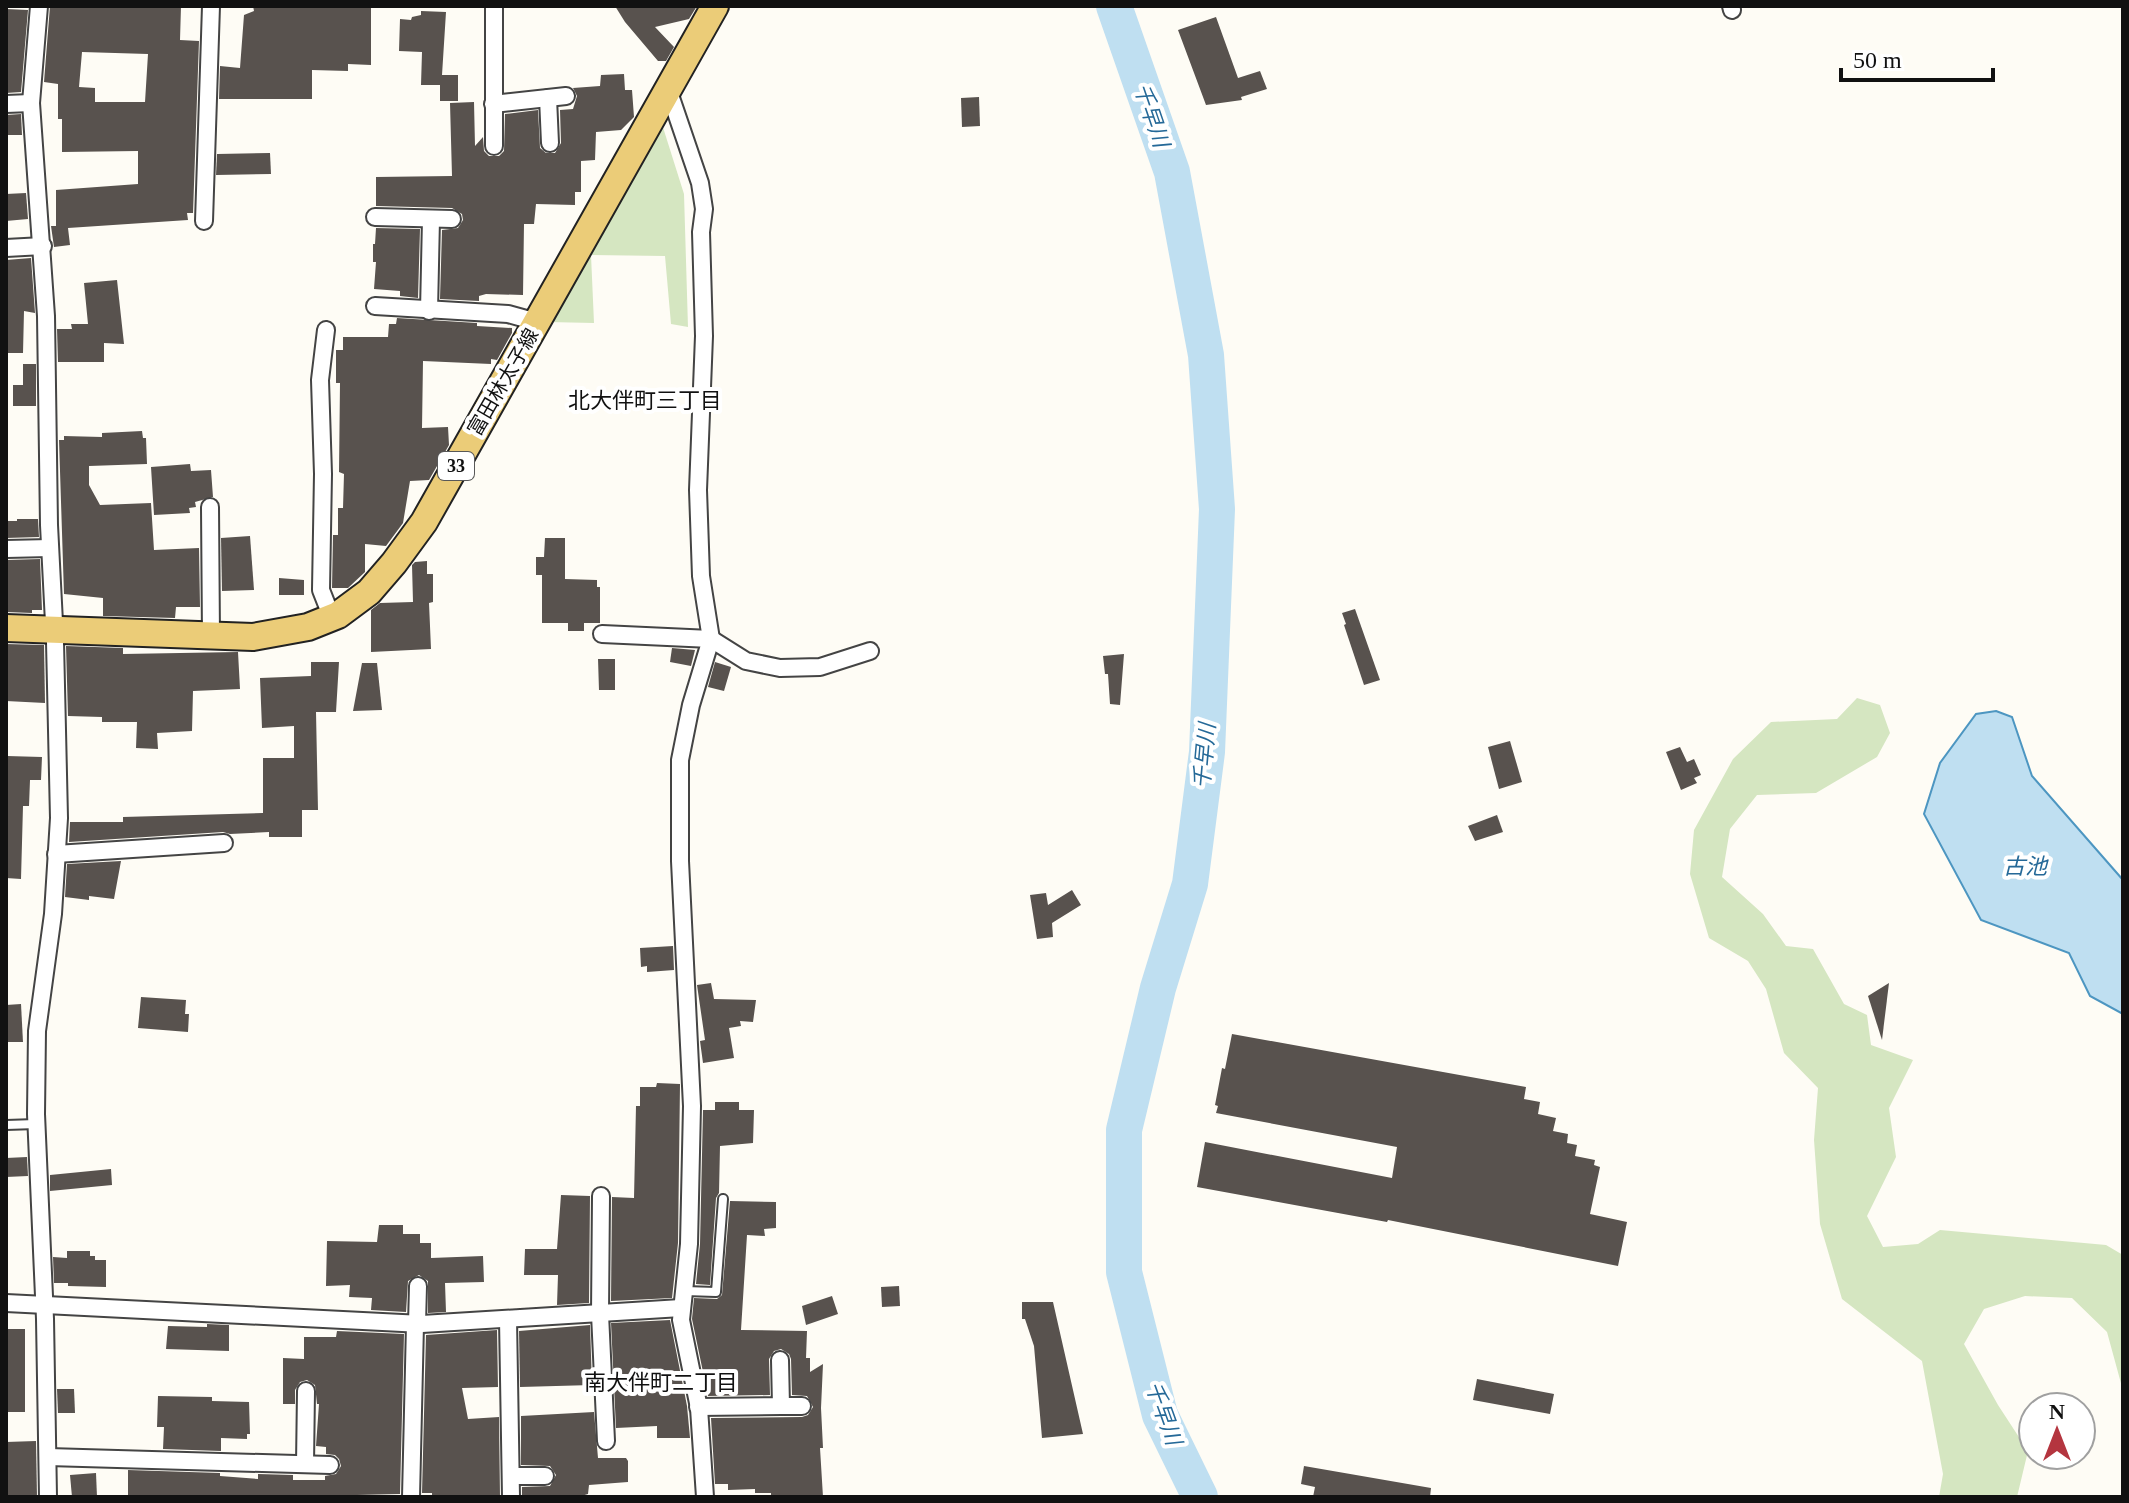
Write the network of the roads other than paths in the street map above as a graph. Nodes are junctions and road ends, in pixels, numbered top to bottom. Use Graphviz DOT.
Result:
graph roads {
  1 [pos="39,6"];
  2 [pos="211,6"];
  3 [pos="494,6"];
  4 [pos="715,6"];
  5 [pos="668,89"];
  6 [pos="566,96"];
  7 [pos="548,98"];
  8 [pos="31,103"];
  9 [pos="6,104"];
  10 [pos="493,104"];
  11 [pos="550,143"];
  12 [pos="494,146"];
  13 [pos="375,217"];
  14 [pos="431,219"];
  15 [pos="452,219"];
  16 [pos="204,221"];
  17 [pos="43,246"];
  18 [pos="6,248"];
  19 [pos="375,306"];
  20 [pos="429,311"];
  21 [pos="537,322"];
  22 [pos="326,330"];
  23 [pos="210,507"];
  24 [pos="50,548"];
  25 [pos="6,549"];
  26 [pos="332,618"];
  27 [pos="6,628"];
  28 [pos="54,629"];
  29 [pos="602,634"];
  30 [pos="211,636"];
  31 [pos="711,639"];
  32 [pos="870,651"];
  33 [pos="224,843"];
  34 [pos="56,854"];
  35 [pos="36,1124"];
  36 [pos="6,1125"];
  37 [pos="601,1196"];
  38 [pos="723,1199"];
  39 [pos="418,1286"];
  40 [pos="683,1299"];
  41 [pos="6,1303"];
  42 [pos="44,1304"];
  43 [pos="600,1314"];
  44 [pos="508,1319"];
  45 [pos="416,1324"];
  46 [pos="780,1360"];
  47 [pos="306,1391"];
  48 [pos="781,1406"];
  49 [pos="802,1406"];
  50 [pos="698,1407"];
  51 [pos="606,1441"];
  52 [pos="48,1457"];
  53 [pos="305,1464"];
  54 [pos="330,1465"];
  55 [pos="512,1476"];
  56 [pos="545,1476"];
  57 [pos="48,1497"];
  58 [pos="411,1497"];
  59 [pos="511,1497"];
  60 [pos="705,1497"];
  1 -- 8 [label="street"];
  2 -- 16 [label="street"];
  3 -- 10 [label="street"];
  4 -- 5 [label="main road, 富田林太子線 / 33"];
  5 -- 21 [label="main road, 富田林太子線 / 33"];
  5 -- 31 [label="street"];
  6 -- 7 [label="street"];
  7 -- 10 [label="street"];
  7 -- 11 [label="street"];
  8 -- 9 [label="street"];
  8 -- 17 [label="street"];
  10 -- 12 [label="street"];
  13 -- 14 [label="street"];
  14 -- 15 [label="street"];
  14 -- 20 [label="street"];
  17 -- 18 [label="street"];
  17 -- 24 [label="street"];
  19 -- 20 [label="street"];
  20 -- 21 [label="street"];
  21 -- 26 [label="main road, 富田林太子線 / 33"];
  22 -- 26 [label="street"];
  23 -- 30 [label="street"];
  24 -- 25 [label="street"];
  24 -- 28 [label="street"];
  26 -- 30 [label="main road, 富田林太子線 / 33"];
  27 -- 28 [label="main road, 富田林太子線 / 33"];
  28 -- 30 [label="main road, 富田林太子線 / 33"];
  28 -- 34 [label="street"];
  29 -- 31 [label="street"];
  31 -- 32 [label="street"];
  31 -- 40 [label="street"];
  33 -- 34 [label="street"];
  34 -- 35 [label="street"];
  35 -- 36 [label="lane"];
  35 -- 42 [label="street"];
  37 -- 43 [label="street"];
  38 -- 40 [label="lane"];
  39 -- 45 [label="street"];
  40 -- 43 [label="street"];
  40 -- 50 [label="street"];
  41 -- 42 [label="street"];
  42 -- 45 [label="street"];
  42 -- 52 [label="street"];
  43 -- 44 [label="street"];
  43 -- 51 [label="street"];
  44 -- 45 [label="street"];
  44 -- 55 [label="street"];
  45 -- 58 [label="street"];
  46 -- 48 [label="street"];
  47 -- 53 [label="street"];
  48 -- 49 [label="street"];
  48 -- 50 [label="street"];
  50 -- 60 [label="street"];
  52 -- 53 [label="street"];
  52 -- 57 [label="street"];
  53 -- 54 [label="street"];
  55 -- 56 [label="street"];
  55 -- 59 [label="street"];
}
